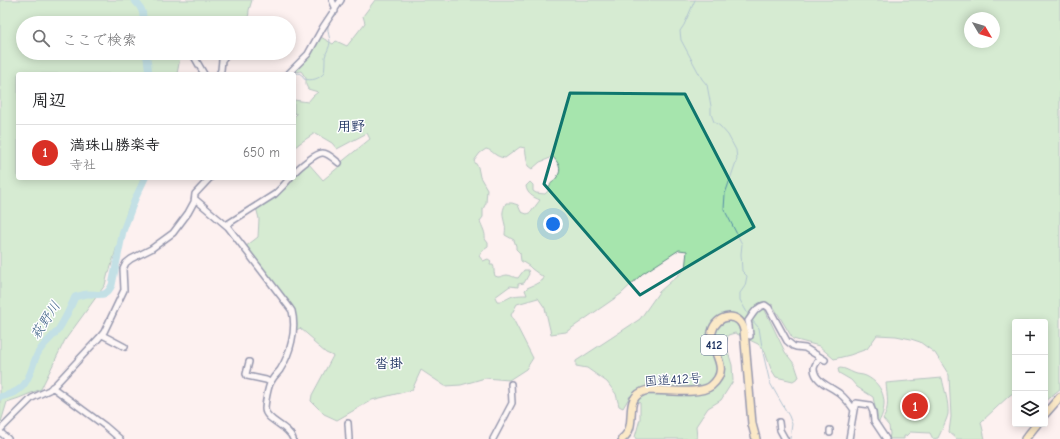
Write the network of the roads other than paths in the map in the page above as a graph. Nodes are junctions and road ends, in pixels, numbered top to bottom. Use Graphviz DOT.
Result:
graph roads {
  1 [pos="332,0"];
  2 [pos="341,1"];
  3 [pos="336,9"];
  4 [pos="196,60"];
  5 [pos="222,60"];
  6 [pos="203,72"];
  7 [pos="221,72"];
  8 [pos="290,72"];
  9 [pos="339,163"];
  10 [pos="296,170"];
  11 [pos="208,180"];
  12 [pos="288,180"];
  13 [pos="195,199"];
  14 [pos="226,225"];
  15 [pos="748,334"];
  16 [pos="102,336"];
  17 [pos="125,347"];
  18 [pos="820,358"];
  19 [pos="825,360"];
  20 [pos="249,362"];
  21 [pos="270,382"];
  22 [pos="510,384"];
  23 [pos="52,387"];
  24 [pos="1060,397"];
  25 [pos="854,410"];
  26 [pos="1048,411"];
  27 [pos="779,422"];
  28 [pos="348,423"];
  29 [pos="1035,427"];
  30 [pos="0,431"];
  31 [pos="8,439"];
  32 [pos="120,439"];
  33 [pos="293,439"];
  34 [pos="349,439"];
  35 [pos="493,439"];
  36 [pos="622,439"];
  37 [pos="756,439"];
  38 [pos="785,439"];
  39 [pos="849,439"];
  40 [pos="886,439"];
  41 [pos="1025,439"];
  1 -- 3 [label="street"];
  2 -- 3 [label="street"];
  3 -- 8 [label="street"];
  4 -- 6 [label="street"];
  5 -- 7 [label="street"];
  9 -- 10 [label="street"];
  11 -- 13 [label="street"];
  12 -- 14 [label="street"];
  13 -- 14 [label="street"];
  13 -- 16 [label="street"];
  14 -- 21 [label="street"];
  15 -- 18 [label="street"];
  15 -- 36 [label="highway, 国道412号 / 412"];
  15 -- 37 [label="highway, 国道412号 / 412"];
  16 -- 17 [label="street"];
  16 -- 23 [label="street"];
  18 -- 19 [label="street"];
  18 -- 25 [label="street"];
  20 -- 21 [label="street"];
  21 -- 33 [label="street"];
  22 -- 35 [label="street"];
  23 -- 30 [label="street"];
  23 -- 32 [label="street"];
  24 -- 26 [label="highway"];
  25 -- 39 [label="street"];
  25 -- 40 [label="street"];
  27 -- 38 [label="street"];
  28 -- 34 [label="street"];
  29 -- 41 [label="highway"];
  30 -- 31 [label="street"];
}
